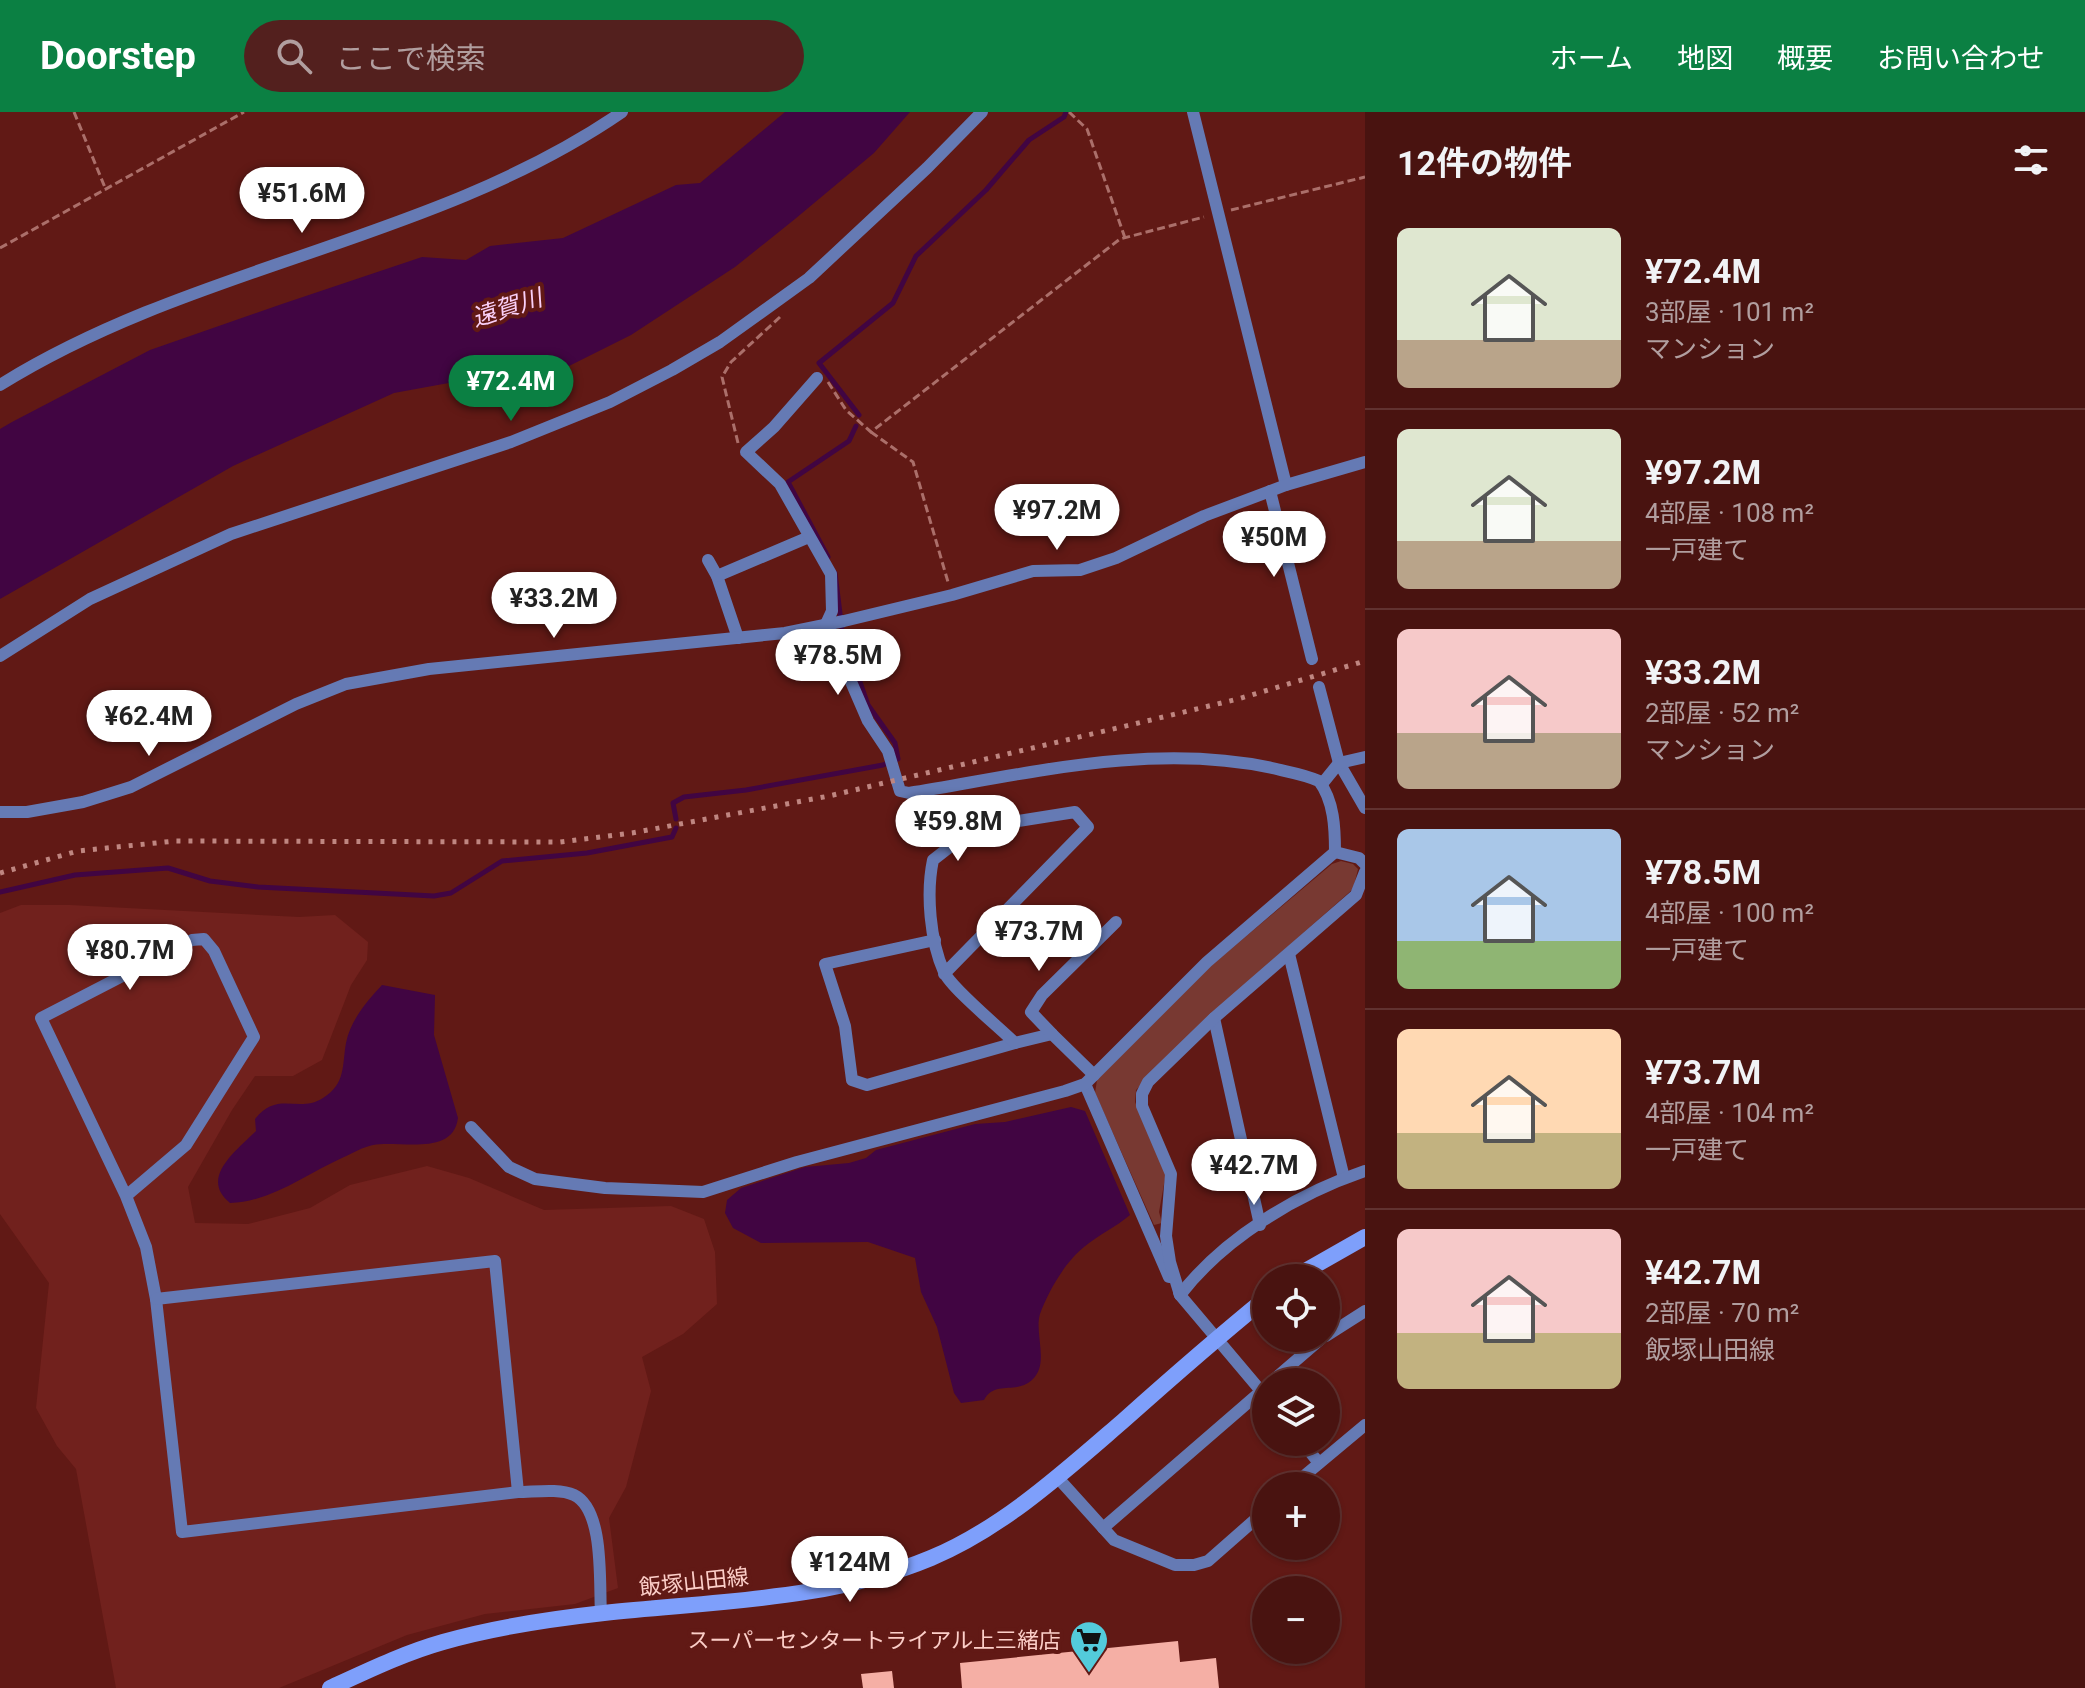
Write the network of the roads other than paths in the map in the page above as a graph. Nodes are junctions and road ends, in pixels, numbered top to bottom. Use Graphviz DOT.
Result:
graph roads {
  1 [pos="622,112"];
  2 [pos="982,112"];
  3 [pos="1193,112"];
  4 [pos="817,378"];
  5 [pos="0,385"];
  6 [pos="1365,464"];
  7 [pos="1286,485"];
  8 [pos="1270,491"];
  9 [pos="809,537"];
  10 [pos="708,560"];
  11 [pos="717,576"];
  12 [pos="835,623"];
  13 [pos="738,638"];
  14 [pos="0,656"];
  15 [pos="1312,659"];
  16 [pos="1319,687"];
  17 [pos="1365,757"];
  18 [pos="1339,763"];
  19 [pos="1322,784"];
  20 [pos="1365,808"];
  21 [pos="0,812"];
  22 [pos="1335,852"];
  23 [pos="1365,864"];
  24 [pos="1365,872"];
  25 [pos="1116,922"];
  26 [pos="935,940"];
  27 [pos="1289,954"];
  28 [pos="944,974"];
  29 [pos="1214,1018"];
  30 [pos="1052,1034"];
  31 [pos="1015,1043"];
  32 [pos="1090,1080"];
  33 [pos="471,1127"];
  34 [pos="1365,1171"];
  35 [pos="1344,1178"];
  36 [pos="126,1196"];
  37 [pos="1260,1225"];
  38 [pos="1365,1237"];
  39 [pos="1318,1264"];
  40 [pos="1180,1295"];
  41 [pos="156,1299"];
  42 [pos="1252,1309"];
  43 [pos="1365,1311"];
  44 [pos="1340,1327"];
  45 [pos="1215,1339"];
  46 [pos="1306,1352"];
  47 [pos="1287,1368"];
  48 [pos="1252,1379"];
  49 [pos="1252,1402"];
  50 [pos="1365,1425"];
  51 [pos="1313,1456"];
  52 [pos="1319,1463"];
  53 [pos="1308,1472"];
  54 [pos="1058,1478"];
  55 [pos="518,1492"];
  56 [pos="1252,1522"];
  57 [pos="1103,1528"];
  58 [pos="601,1614"];
  59 [pos="330,1688"];
  1 -- 5 [label="street"];
  2 -- 14 [label="street"];
  3 -- 7 [label="street"];
  4 -- 9 [label="street"];
  6 -- 7 [label="street"];
  7 -- 8 [label="street"];
  8 -- 12 [label="street"];
  8 -- 15 [label="street"];
  9 -- 11 [label="street"];
  9 -- 12 [label="street"];
  10 -- 11 [label="street"];
  11 -- 13 [label="street"];
  12 -- 13 [label="street"];
  12 -- 19 [label="street"];
  13 -- 21 [label="street"];
  16 -- 18 [label="street"];
  17 -- 18 [label="street"];
  18 -- 19 [label="street"];
  18 -- 20 [label="street"];
  19 -- 22 [label="street"];
  22 -- 23 [label="street"];
  22 -- 32 [label="street"];
  24 -- 27 [label="street"];
  25 -- 30 [label="street"];
  26 -- 28 [label="street"];
  26 -- 28 [label="street"];
  26 -- 31 [label="street"];
  27 -- 29 [label="street"];
  27 -- 35 [label="street"];
  28 -- 31 [label="street"];
  29 -- 37 [label="street"];
  29 -- 40 [label="street"];
  30 -- 31 [label="street"];
  30 -- 32 [label="street"];
  32 -- 33 [label="street"];
  32 -- 40 [label="street"];
  34 -- 35 [label="street"];
  35 -- 37 [label="street"];
  36 -- 36 [label="street"];
  36 -- 41 [label="street"];
  37 -- 40 [label="street"];
  38 -- 39 [label="main road"];
  40 -- 45 [label="street"];
  41 -- 55 [label="street"];
  41 -- 55 [label="street"];
  42 -- 45 [label="main road, 飯塚山田線"];
  43 -- 44 [label="street"];
  45 -- 48 [label="street"];
  45 -- 54 [label="main road, 飯塚山田線"];
  46 -- 47 [label="street"];
  49 -- 57 [label="street"];
  50 -- 52 [label="street"];
  51 -- 52 [label="street"];
  52 -- 53 [label="street"];
  54 -- 57 [label="street"];
  54 -- 58 [label="main road, 飯塚山田線"];
  55 -- 58 [label="street"];
  56 -- 57 [label="street"];
  58 -- 59 [label="main road, 飯塚山田線"];
}
